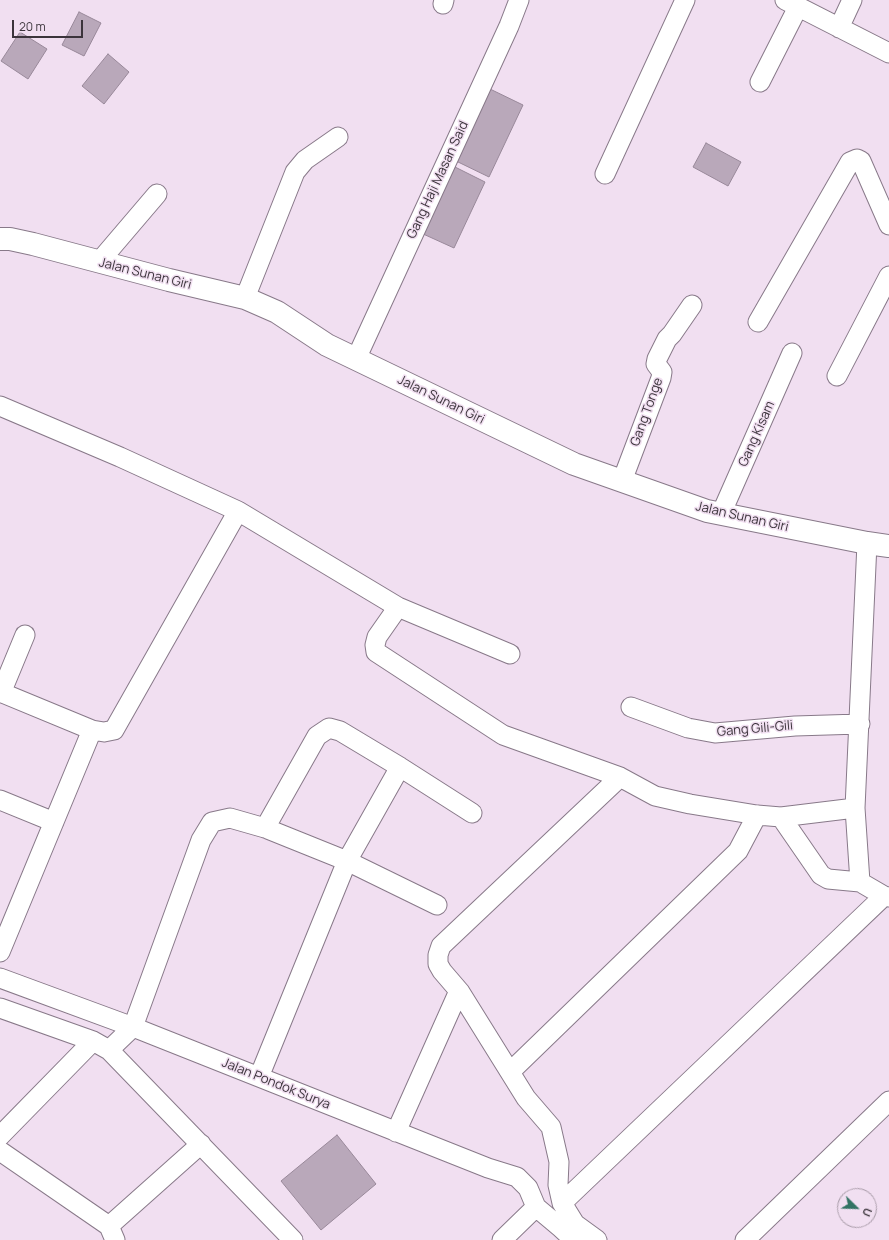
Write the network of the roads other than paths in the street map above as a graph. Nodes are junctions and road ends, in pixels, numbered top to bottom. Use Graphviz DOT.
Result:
graph roads {
  1 [pos="519,0"];
  2 [pos="685,0"];
  3 [pos="852,0"];
  4 [pos="791,4"];
  5 [pos="839,28"];
  6 [pos="889,53"];
  7 [pos="760,82"];
  8 [pos="338,137"];
  9 [pos="605,174"];
  10 [pos="157,194"];
  11 [pos="889,225"];
  12 [pos="0,239"];
  13 [pos="99,262"];
  14 [pos="889,276"];
  15 [pos="245,298"];
  16 [pos="692,305"];
  17 [pos="758,322"];
  18 [pos="792,353"];
  19 [pos="356,359"];
  20 [pos="837,376"];
  21 [pos="0,406"];
  22 [pos="622,481"];
  23 [pos="238,511"];
  24 [pos="721,514"];
  25 [pos="867,543"];
  26 [pos="889,546"];
  27 [pos="398,607"];
  28 [pos="24,635"];
  29 [pos="510,654"];
  30 [pos="0,693"];
  31 [pos="631,707"];
  32 [pos="860,724"];
  33 [pos="92,730"];
  34 [pos="400,766"];
  35 [pos="620,777"];
  36 [pos="0,800"];
  37 [pos="856,808"];
  38 [pos="472,813"];
  39 [pos="757,815"];
  40 [pos="781,817"];
  41 [pos="54,822"];
  42 [pos="264,828"];
  43 [pos="347,861"];
  44 [pos="860,882"];
  45 [pos="887,897"];
  46 [pos="437,905"];
  47 [pos="0,952"];
  48 [pos="0,978"];
  49 [pos="458,993"];
  50 [pos="0,1008"];
  51 [pos="132,1027"];
  52 [pos="101,1045"];
  53 [pos="510,1072"];
  54 [pos="260,1077"];
  55 [pos="889,1100"];
  56 [pos="396,1132"];
  57 [pos="0,1136"];
  58 [pos="201,1144"];
  59 [pos="0,1151"];
  60 [pos="562,1203"];
  61 [pos="536,1208"];
  62 [pos="112,1233"];
  63 [pos="292,1240"];
  64 [pos="502,1240"];
  65 [pos="574,1240"];
  66 [pos="597,1240"];
  67 [pos="745,1240"];
  1 -- 19 [label="street, Gang Haji Masan Said"];
  2 -- 9 [label="street"];
  3 -- 5 [label="street"];
  4 -- 5 [label="street"];
  4 -- 7 [label="street"];
  5 -- 6 [label="street"];
  8 -- 15 [label="street"];
  10 -- 13 [label="street"];
  11 -- 17 [label="street"];
  12 -- 13 [label="street, Jalan Sunan Giri"];
  13 -- 15 [label="street, Jalan Sunan Giri"];
  14 -- 20 [label="street"];
  15 -- 19 [label="street, Jalan Sunan Giri"];
  16 -- 22 [label="street, Gang Tonge"];
  18 -- 24 [label="street, Gang Kisam"];
  19 -- 22 [label="street, Jalan Sunan Giri"];
  21 -- 23 [label="street"];
  22 -- 24 [label="street, Jalan Sunan Giri"];
  23 -- 27 [label="street"];
  23 -- 33 [label="street"];
  24 -- 25 [label="street, Jalan Sunan Giri"];
  25 -- 26 [label="street, Jalan Sunan Giri"];
  25 -- 32 [label="street"];
  27 -- 29 [label="street"];
  27 -- 35 [label="street"];
  28 -- 30 [label="street"];
  30 -- 33 [label="street"];
  31 -- 32 [label="street, Gang Gili-Gili"];
  32 -- 37 [label="street"];
  33 -- 41 [label="street"];
  34 -- 38 [label="street"];
  34 -- 42 [label="street"];
  34 -- 43 [label="street"];
  35 -- 39 [label="street"];
  35 -- 53 [label="street"];
  36 -- 41 [label="street"];
  37 -- 40 [label="street"];
  37 -- 44 [label="street"];
  39 -- 40 [label="street"];
  39 -- 53 [label="street"];
  40 -- 44 [label="street"];
  41 -- 47 [label="street"];
  42 -- 43 [label="street"];
  42 -- 51 [label="street"];
  43 -- 46 [label="street"];
  43 -- 54 [label="street"];
  44 -- 45 [label="street"];
  45 -- 60 [label="street"];
  48 -- 51 [label="street, Jalan Pondok Surya"];
  49 -- 56 [label="street"];
  50 -- 52 [label="street"];
  51 -- 52 [label="street"];
  51 -- 54 [label="street, Jalan Pondok Surya"];
  52 -- 57 [label="street"];
  52 -- 58 [label="street"];
  53 -- 60 [label="street"];
  54 -- 56 [label="street, Jalan Pondok Surya"];
  55 -- 67 [label="street"];
  56 -- 61 [label="street, Jalan Pondok Surya"];
  58 -- 62 [label="street"];
  58 -- 63 [label="street"];
  59 -- 62 [label="street"];
  60 -- 66 [label="street"];
  61 -- 64 [label="street"];
  61 -- 65 [label="street"];
}
